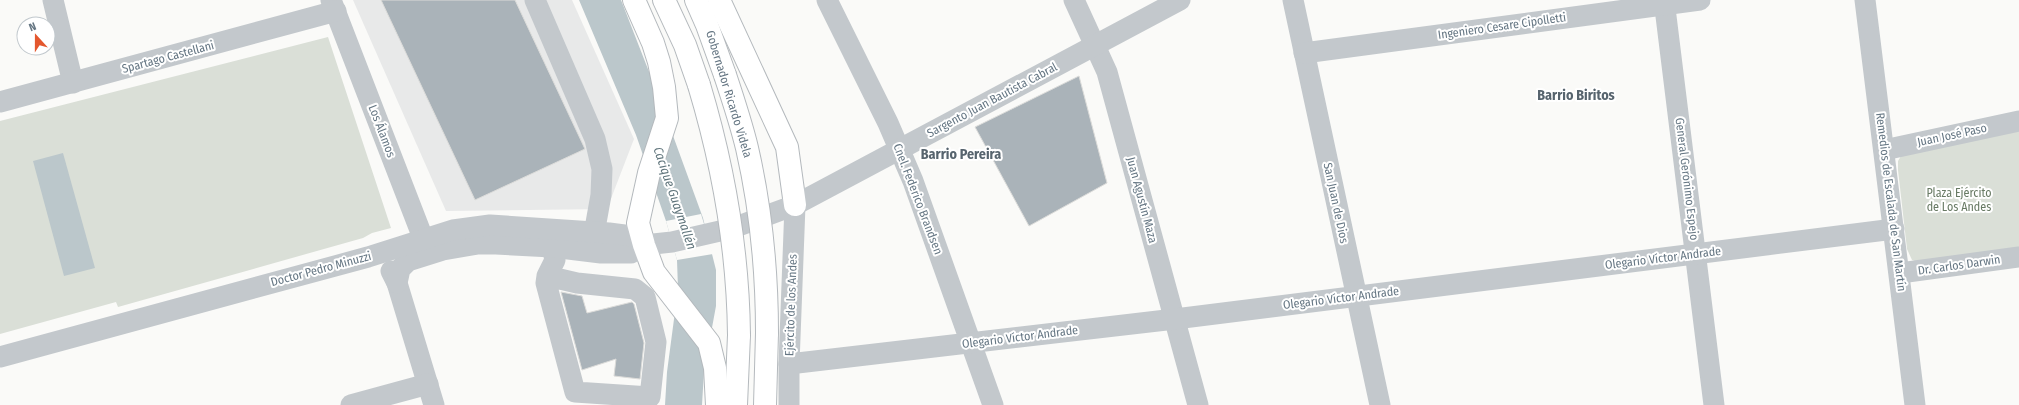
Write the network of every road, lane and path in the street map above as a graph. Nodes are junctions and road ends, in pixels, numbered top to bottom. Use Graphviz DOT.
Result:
graph roads {
  1 [pos="53,0"];
  2 [pos="536,0"];
  3 [pos="634,0"];
  4 [pos="664,0"];
  5 [pos="696,0"];
  6 [pos="719,0"];
  7 [pos="827,0"];
  8 [pos="1074,0"];
  9 [pos="1180,0"];
  10 [pos="1293,0"];
  11 [pos="1700,0"];
  12 [pos="1865,0"];
  13 [pos="1664,2"];
  14 [pos="334,6"];
  15 [pos="1096,45"];
  16 [pos="1304,53"];
  17 [pos="73,83"];
  18 [pos="0,102"];
  19 [pos="2019,120"];
  20 [pos="900,150"];
  21 [pos="1884,150"];
  22 [pos="795,205"];
  23 [pos="1894,229"];
  24 [pos="423,238"];
  25 [pos="690,238"];
  26 [pos="595,246"];
  27 [pos="644,246"];
  28 [pos="552,247"];
  29 [pos="444,250"];
  30 [pos="1697,254"];
  31 [pos="2019,256"];
  32 [pos="368,257"];
  33 [pos="1900,273"];
  34 [pos="547,276"];
  35 [pos="397,283"];
  36 [pos="597,286"];
  37 [pos="1357,296"];
  38 [pos="1175,319"];
  39 [pos="970,343"];
  40 [pos="0,357"];
  41 [pos="789,364"];
  42 [pos="428,384"];
  43 [pos="351,405"];
  44 [pos="434,405"];
  45 [pos="717,405"];
  46 [pos="736,405"];
  47 [pos="765,405"];
  48 [pos="789,405"];
  49 [pos="993,405"];
  50 [pos="1198,405"];
  51 [pos="1380,405"];
  52 [pos="1714,405"];
  53 [pos="1915,405"];
  1 -- 17 [label="street"];
  2 -- 26 [label="street"];
  3 -- 27 [label="highway"];
  4 -- 46 [label="highway, bridge"];
  5 -- 47 [label="highway, Gobernador Ricardo Videla, bridge"];
  6 -- 22 [label="highway"];
  7 -- 20 [label="street, Cnel. Federico Brandsen"];
  8 -- 15 [label="street, Juan Agustín Maza"];
  9 -- 15 [label="street, Sargento Juan Bautista Cabral"];
  10 -- 16 [label="street, San Juan de Dios"];
  11 -- 13 [label="street, Ingeniero Cesare Cipolletti"];
  12 -- 21 [label="street, Remedios de Escalada de San Martín"];
  13 -- 16 [label="street, Ingeniero Cesare Cipolletti"];
  13 -- 30 [label="street, General Gerónimo Espejo"];
  14 -- 17 [label="street, Spartago Castellani"];
  14 -- 24 [label="street, Los Álamos"];
  15 -- 20 [label="street, Sargento Juan Bautista Cabral"];
  15 -- 38 [label="street, Juan Agustín Maza"];
  16 -- 37 [label="street, San Juan de Dios"];
  17 -- 18 [label="street, Spartago Castellani"];
  19 -- 21 [label="street, Juan José Paso"];
  20 -- 22 [label="street, Sargento Juan Bautista Cabral"];
  20 -- 39 [label="street, Cnel. Federico Brandsen"];
  21 -- 23 [label="street, Remedios de Escalada de San Martín"];
  22 -- 25 [label="street, Sargento Juan Bautista Cabral"];
  22 -- 41 [label="street, Ejército de los Andes"];
  23 -- 30 [label="street, Olegario Víctor Andrade"];
  23 -- 33 [label="street, Remedios de Escalada de San Martín"];
  24 -- 26 [label="street, Doctor Pedro Minuzzi"];
  24 -- 29 [label="street"];
  24 -- 32 [label="street, Doctor Pedro Minuzzi"];
  25 -- 27 [label="street, Doctor Pedro Minuzzi"];
  26 -- 27 [label="street, Doctor Pedro Minuzzi"];
  26 -- 28 [label="street, Doctor Pedro Minuzzi"];
  26 -- 36 [label="street"];
  27 -- 45 [label="highway"];
  28 -- 29 [label="street, Doctor Pedro Minuzzi"];
  28 -- 34 [label="street"];
  29 -- 35 [label="street, Doctor Pedro Minuzzi"];
  30 -- 37 [label="street, Olegario Víctor Andrade"];
  30 -- 52 [label="street, General Gerónimo Espejo"];
  31 -- 33 [label="street, Dr. Carlos Darwin"];
  32 -- 35 [label="street"];
  32 -- 40 [label="street, Doctor Pedro Minuzzi"];
  33 -- 53 [label="street, Remedios de Escalada de San Martín"];
  34 -- 36 [label="street"];
  34 -- 36 [label="street"];
  35 -- 42 [label="street"];
  37 -- 38 [label="street, Olegario Víctor Andrade"];
  37 -- 51 [label="street, San Juan de Dios"];
  38 -- 39 [label="street, Olegario Víctor Andrade"];
  38 -- 50 [label="street, Juan Agustín Maza"];
  39 -- 41 [label="street, Olegario Víctor Andrade"];
  39 -- 49 [label="street, Cnel. Federico Brandsen"];
  41 -- 48 [label="street, Ejército de los Andes"];
  42 -- 43 [label="street"];
  42 -- 44 [label="street"];
}
